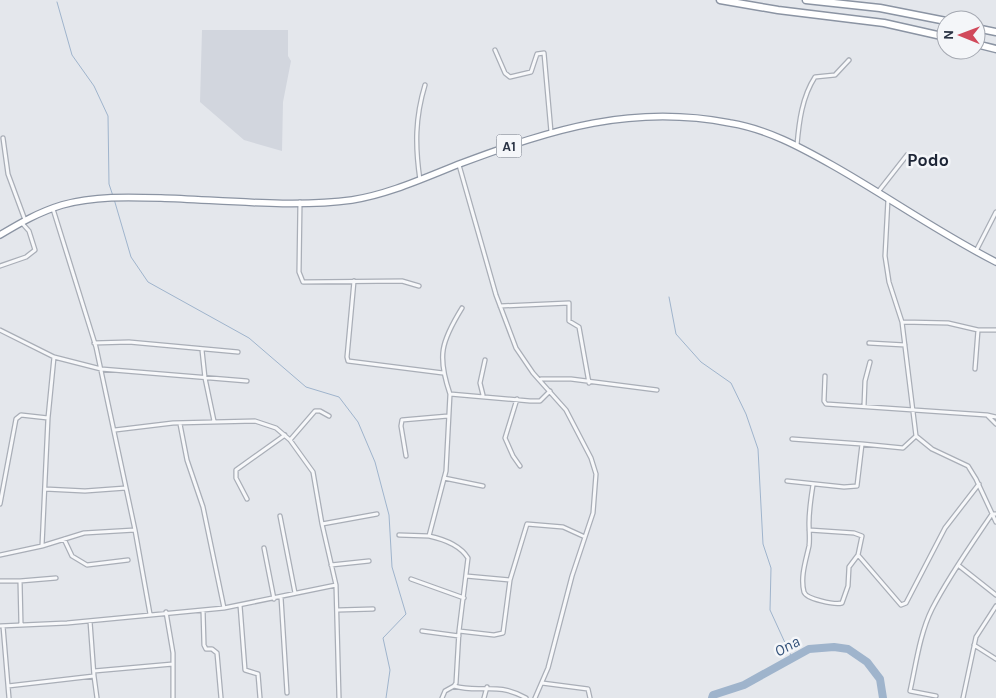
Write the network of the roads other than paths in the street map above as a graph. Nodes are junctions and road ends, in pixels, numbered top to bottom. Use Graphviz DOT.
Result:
graph roads {
  1 [pos="720,0"];
  2 [pos="806,0"];
  3 [pos="936,19"];
  4 [pos="936,35"];
  5 [pos="495,50"];
  6 [pos="849,60"];
  7 [pos="426,85"];
  8 [pos="551,132"];
  9 [pos="3,138"];
  10 [pos="797,146"];
  11 [pos="907,155"];
  12 [pos="459,165"];
  13 [pos="420,180"];
  14 [pos="878,192"];
  15 [pos="888,198"];
  16 [pos="300,202"];
  17 [pos="53,209"];
  18 [pos="996,212"];
  19 [pos="23,221"];
  20 [pos="0,235"];
  21 [pos="975,251"];
  22 [pos="996,262"];
  23 [pos="0,266"];
  24 [pos="354,281"];
  25 [pos="419,286"];
  26 [pos="500,306"];
  27 [pos="462,308"];
  28 [pos="902,322"];
  29 [pos="0,330"];
  30 [pos="978,330"];
  31 [pos="996,330"];
  32 [pos="94,343"];
  33 [pos="869,343"];
  34 [pos="905,346"];
  35 [pos="202,350"];
  36 [pos="238,352"];
  37 [pos="54,357"];
  38 [pos="485,360"];
  39 [pos="870,362"];
  40 [pos="101,368"];
  41 [pos="975,369"];
  42 [pos="443,373"];
  43 [pos="825,376"];
  44 [pos="205,378"];
  45 [pos="540,379"];
  46 [pos="247,381"];
  47 [pos="589,383"];
  48 [pos="657,390"];
  49 [pos="550,391"];
  50 [pos="450,394"];
  51 [pos="483,395"];
  52 [pos="517,399"];
  53 [pos="864,406"];
  54 [pos="914,411"];
  55 [pos="986,415"];
  56 [pos="329,416"];
  57 [pos="448,416"];
  58 [pos="996,417"];
  59 [pos="48,418"];
  60 [pos="214,421"];
  61 [pos="180,424"];
  62 [pos="996,424"];
  63 [pos="115,430"];
  64 [pos="285,435"];
  65 [pos="916,436"];
  66 [pos="792,439"];
  67 [pos="290,440"];
  68 [pos="862,444"];
  69 [pos="406,456"];
  70 [pos="520,466"];
  71 [pos="444,478"];
  72 [pos="786,481"];
  73 [pos="979,484"];
  74 [pos="813,485"];
  75 [pos="483,486"];
  76 [pos="126,488"];
  77 [pos="45,489"];
  78 [pos="247,498"];
  79 [pos="0,504"];
  80 [pos="377,514"];
  81 [pos="994,514"];
  82 [pos="280,516"];
  83 [pos="996,522"];
  84 [pos="322,524"];
  85 [pos="135,530"];
  86 [pos="809,530"];
  87 [pos="399,535"];
  88 [pos="428,536"];
  89 [pos="585,537"];
  90 [pos="64,539"];
  91 [pos="42,546"];
  92 [pos="264,548"];
  93 [pos="858,555"];
  94 [pos="0,556"];
  95 [pos="128,560"];
  96 [pos="369,561"];
  97 [pos="958,565"];
  98 [pos="330,566"];
  99 [pos="466,576"];
  100 [pos="56,578"];
  101 [pos="411,579"];
  102 [pos="510,580"];
  103 [pos="0,581"];
  104 [pos="20,581"];
  105 [pos="336,585"];
  106 [pos="295,593"];
  107 [pos="996,595"];
  108 [pos="281,597"];
  109 [pos="464,598"];
  110 [pos="274,599"];
  111 [pos="240,605"];
  112 [pos="996,606"];
  113 [pos="224,608"];
  114 [pos="373,608"];
  115 [pos="203,610"];
  116 [pos="338,610"];
  117 [pos="166,612"];
  118 [pos="150,614"];
  119 [pos="90,621"];
  120 [pos="21,625"];
  121 [pos="1,626"];
  122 [pos="459,630"];
  123 [pos="422,631"];
  124 [pos="459,636"];
  125 [pos="974,645"];
  126 [pos="996,659"];
  127 [pos="173,664"];
  128 [pos="94,671"];
  129 [pos="94,676"];
  130 [pos="542,683"];
  131 [pos="8,686"];
  132 [pos="454,686"];
  133 [pos="487,688"];
  134 [pos="287,694"];
  135 [pos="936,696"];
  136 [pos="9,698"];
  137 [pos="96,698"];
  138 [pos="174,698"];
  139 [pos="221,698"];
  140 [pos="260,698"];
  141 [pos="339,698"];
  142 [pos="442,698"];
  143 [pos="484,698"];
  144 [pos="526,698"];
  145 [pos="535,698"];
  146 [pos="590,698"];
  147 [pos="963,698"];
  1 -- 4 [label="highway"];
  2 -- 3 [label="highway"];
  5 -- 8 [label="street"];
  6 -- 10 [label="street"];
  7 -- 13 [label="street"];
  8 -- 10 [label="highway, A1"];
  8 -- 12 [label="highway, A1"];
  9 -- 19 [label="street"];
  10 -- 14 [label="highway, A1"];
  11 -- 14 [label="street"];
  12 -- 13 [label="highway, A1"];
  12 -- 26 [label="street"];
  13 -- 16 [label="highway, A1"];
  14 -- 15 [label="highway, A1"];
  15 -- 21 [label="highway, A1"];
  15 -- 28 [label="street"];
  16 -- 17 [label="highway, A1"];
  16 -- 24 [label="street"];
  17 -- 19 [label="highway, A1"];
  17 -- 32 [label="street"];
  18 -- 21 [label="street"];
  19 -- 20 [label="highway, A1"];
  19 -- 23 [label="street"];
  21 -- 22 [label="highway, A1"];
  24 -- 25 [label="street"];
  24 -- 42 [label="street"];
  26 -- 45 [label="street"];
  26 -- 47 [label="street"];
  27 -- 42 [label="street"];
  28 -- 30 [label="street"];
  28 -- 34 [label="street"];
  29 -- 37 [label="street"];
  30 -- 31 [label="street"];
  30 -- 41 [label="street"];
  32 -- 35 [label="street"];
  32 -- 40 [label="street"];
  33 -- 34 [label="street"];
  34 -- 54 [label="street"];
  35 -- 36 [label="street"];
  35 -- 44 [label="street"];
  37 -- 40 [label="street"];
  37 -- 59 [label="street"];
  38 -- 51 [label="street"];
  39 -- 53 [label="street"];
  40 -- 44 [label="street"];
  40 -- 63 [label="street"];
  42 -- 50 [label="street"];
  43 -- 53 [label="street"];
  44 -- 46 [label="street"];
  44 -- 60 [label="street"];
  45 -- 47 [label="street"];
  45 -- 49 [label="street"];
  47 -- 48 [label="street"];
  49 -- 52 [label="street"];
  49 -- 89 [label="street"];
  50 -- 51 [label="street"];
  50 -- 57 [label="street"];
  51 -- 52 [label="street"];
  52 -- 70 [label="street"];
  53 -- 54 [label="street"];
  54 -- 55 [label="street"];
  54 -- 65 [label="street"];
  55 -- 58 [label="street"];
  55 -- 62 [label="street"];
  56 -- 67 [label="street"];
  57 -- 69 [label="street"];
  57 -- 71 [label="street"];
  59 -- 77 [label="street"];
  59 -- 79 [label="street"];
  60 -- 61 [label="street"];
  60 -- 64 [label="street"];
  61 -- 63 [label="street"];
  61 -- 113 [label="street"];
  63 -- 76 [label="street"];
  64 -- 67 [label="street"];
  64 -- 78 [label="street"];
  65 -- 68 [label="street"];
  65 -- 73 [label="street"];
  66 -- 68 [label="street"];
  67 -- 84 [label="street"];
  68 -- 74 [label="street"];
  71 -- 75 [label="street"];
  71 -- 88 [label="street"];
  72 -- 74 [label="street"];
  73 -- 81 [label="street"];
  73 -- 93 [label="street"];
  74 -- 86 [label="street"];
  76 -- 77 [label="street"];
  76 -- 85 [label="street"];
  77 -- 91 [label="street"];
  80 -- 84 [label="street"];
  81 -- 83 [label="street"];
  81 -- 97 [label="street"];
  82 -- 106 [label="street"];
  84 -- 98 [label="street"];
  85 -- 90 [label="street"];
  85 -- 118 [label="street"];
  86 -- 93 [label="street"];
  86 -- 93 [label="street"];
  87 -- 88 [label="street"];
  88 -- 99 [label="street"];
  89 -- 102 [label="street"];
  89 -- 130 [label="street"];
  90 -- 91 [label="street"];
  90 -- 95 [label="street"];
  91 -- 94 [label="street"];
  92 -- 110 [label="street"];
  96 -- 98 [label="street"];
  97 -- 107 [label="street"];
  97 -- 135 [label="street"];
  98 -- 105 [label="street"];
  99 -- 102 [label="street"];
  99 -- 109 [label="street"];
  100 -- 104 [label="street"];
  101 -- 109 [label="street"];
  102 -- 122 [label="street"];
  103 -- 104 [label="street"];
  104 -- 120 [label="street"];
  105 -- 106 [label="street"];
  105 -- 116 [label="street"];
  106 -- 108 [label="street"];
  108 -- 110 [label="street"];
  108 -- 134 [label="street"];
  109 -- 122 [label="street"];
  110 -- 111 [label="street"];
  111 -- 113 [label="street"];
  111 -- 140 [label="street"];
  112 -- 125 [label="street"];
  113 -- 115 [label="street"];
  114 -- 116 [label="street"];
  115 -- 117 [label="street"];
  115 -- 139 [label="street"];
  116 -- 141 [label="street"];
  117 -- 118 [label="street"];
  117 -- 127 [label="street"];
  118 -- 119 [label="street"];
  119 -- 120 [label="street"];
  119 -- 128 [label="street"];
  120 -- 121 [label="street"];
  121 -- 131 [label="street"];
  122 -- 124 [label="street"];
  123 -- 124 [label="street"];
  124 -- 132 [label="street"];
  125 -- 126 [label="street"];
  125 -- 147 [label="street"];
  127 -- 128 [label="street"];
  127 -- 138 [label="street"];
  128 -- 129 [label="street"];
  129 -- 131 [label="street"];
  129 -- 137 [label="street"];
  130 -- 145 [label="street"];
  130 -- 146 [label="street"];
  131 -- 136 [label="street"];
  132 -- 133 [label="street"];
  132 -- 142 [label="street"];
  133 -- 143 [label="street"];
  133 -- 144 [label="street"];
}
